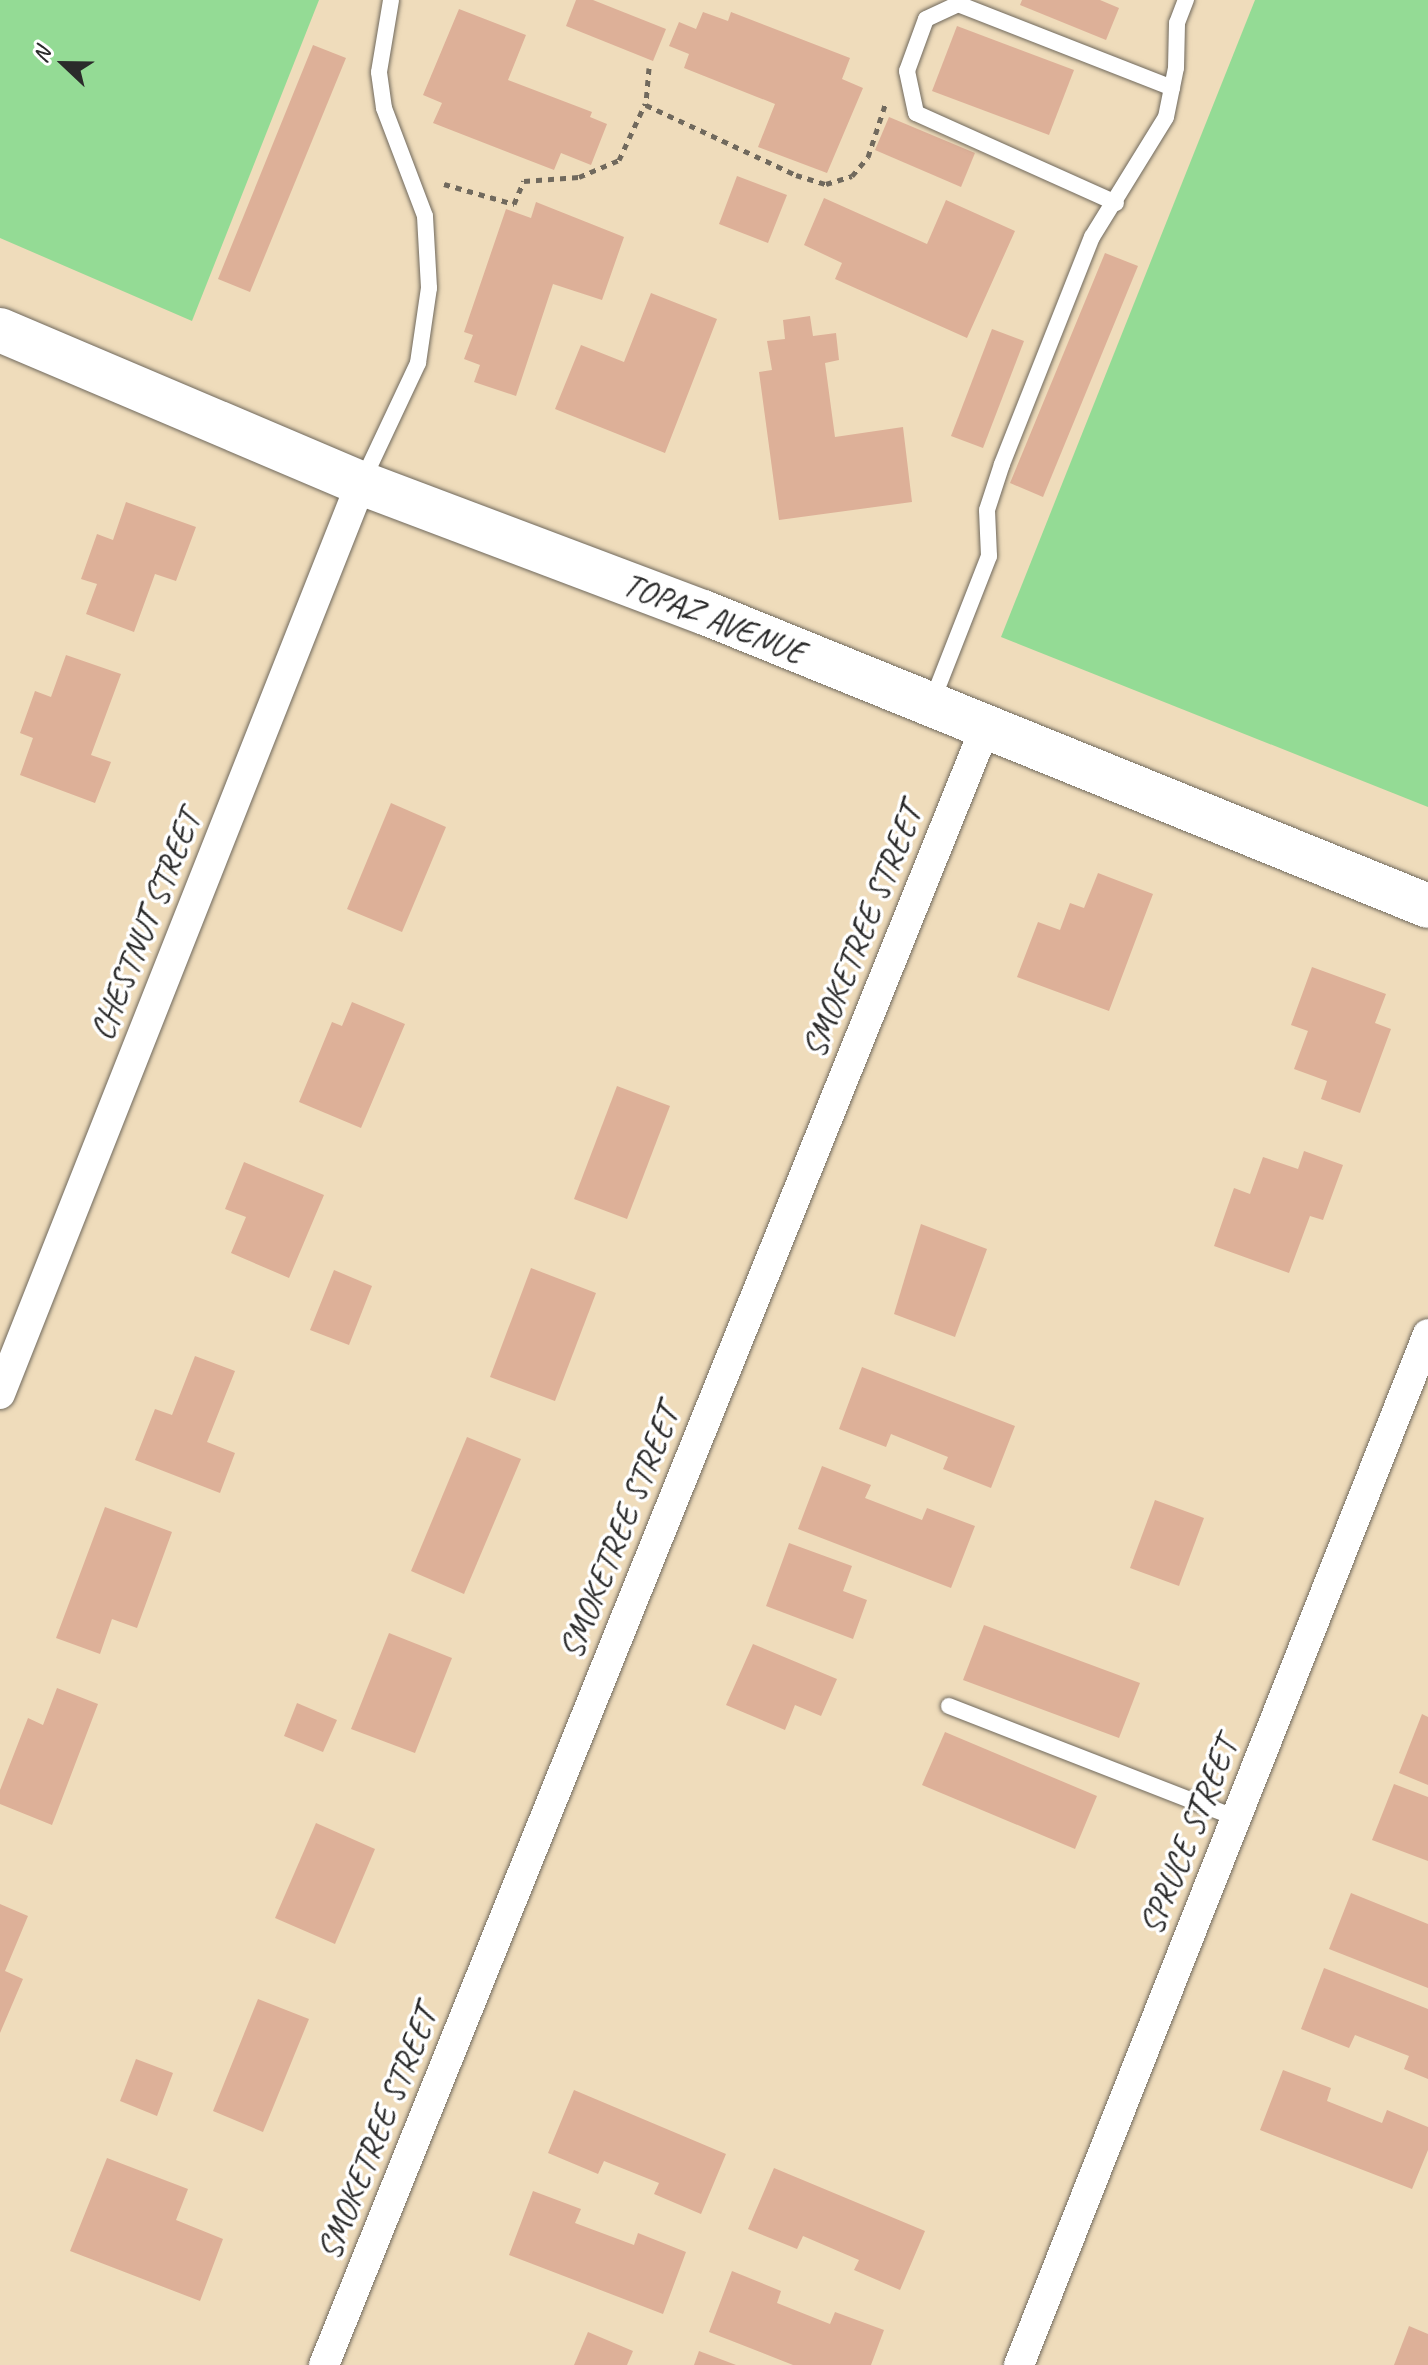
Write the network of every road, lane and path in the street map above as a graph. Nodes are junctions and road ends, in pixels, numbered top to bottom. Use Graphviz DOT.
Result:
graph roads {
  1 [pos="391,0"];
  2 [pos="1186,0"];
  3 [pos="649,68"];
  4 [pos="1172,88"];
  5 [pos="884,90"];
  6 [pos="646,103"];
  7 [pos="438,171"];
  8 [pos="1116,203"];
  9 [pos="0,330"];
  10 [pos="361,483"];
  11 [pos="930,705"];
  12 [pos="985,728"];
  13 [pos="1428,906"];
  14 [pos="1428,1334"];
  15 [pos="0,1394"];
  16 [pos="949,1706"];
  17 [pos="1236,1818"];
  18 [pos="324,2365"];
  19 [pos="1019,2365"];
  1 -- 10 [label="lane"];
  2 -- 4 [label="lane"];
  3 -- 6 [label="path"];
  4 -- 8 [label="lane"];
  4 -- 8 [label="lane"];
  5 -- 6 [label="path"];
  6 -- 7 [label="path"];
  8 -- 11 [label="lane"];
  9 -- 10 [label="street, TOPAZ AVENUE"];
  10 -- 11 [label="street, TOPAZ AVENUE"];
  10 -- 15 [label="street, CHESTNUT STREET"];
  11 -- 12 [label="street, TOPAZ AVENUE"];
  12 -- 13 [label="street, TOPAZ AVENUE"];
  12 -- 18 [label="street, SMOKETREE STREET"];
  14 -- 17 [label="street, SPRUCE STREET"];
  16 -- 17 [label="lane"];
  17 -- 19 [label="street, SPRUCE STREET"];
}
